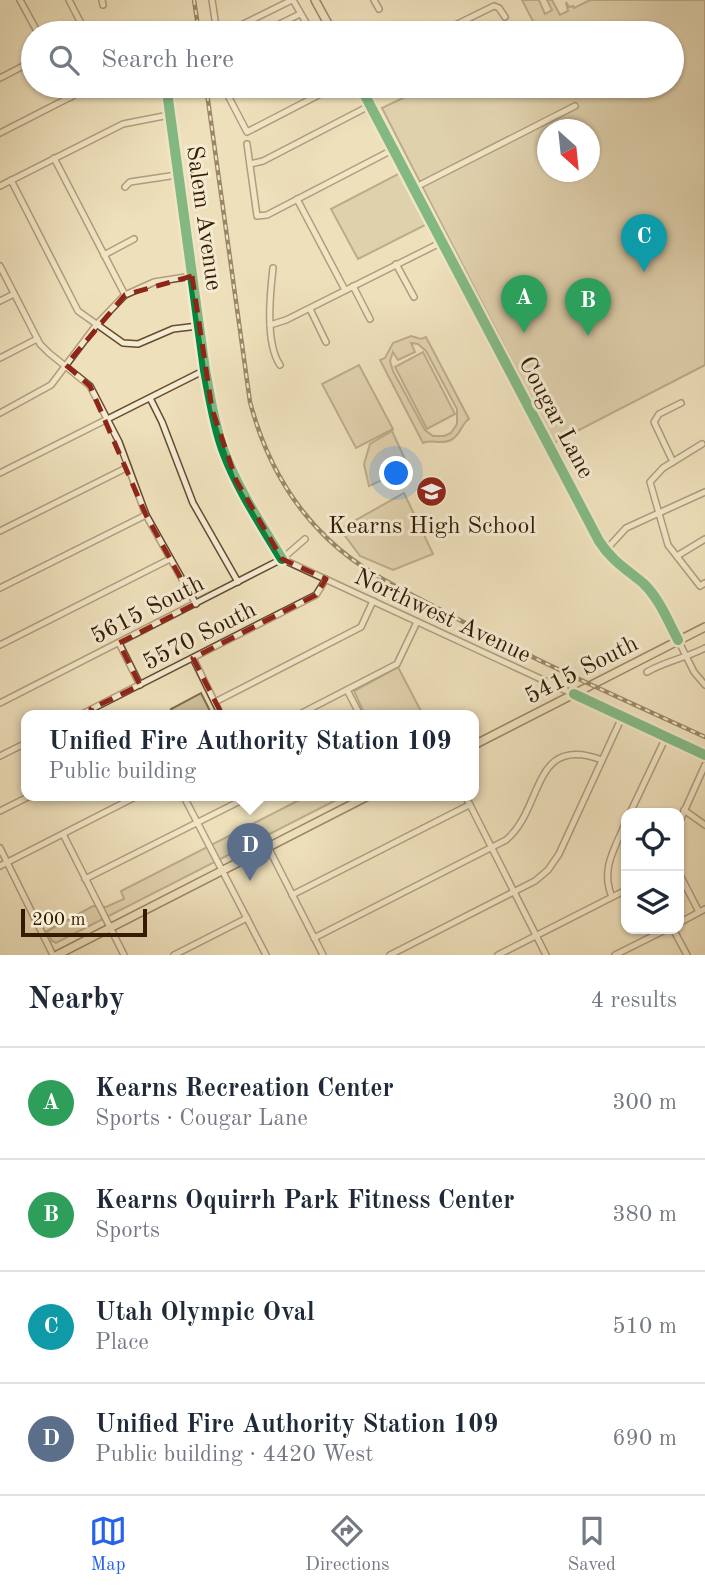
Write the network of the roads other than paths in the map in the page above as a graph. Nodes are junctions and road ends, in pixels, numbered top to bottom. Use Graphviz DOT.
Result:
graph roads {
  1 [pos="20,0"];
  2 [pos="69,0"];
  3 [pos="212,0"];
  4 [pos="292,0"];
  5 [pos="315,0"];
  6 [pos="374,0"];
  7 [pos="379,9"];
  8 [pos="300,14"];
  9 [pos="505,17"];
  10 [pos="31,21"];
  11 [pos="80,21"];
  12 [pos="215,21"];
  13 [pos="249,21"];
  14 [pos="286,21"];
  15 [pos="304,21"];
  16 [pos="326,21"];
  17 [pos="462,21"];
  18 [pos="21,67"];
  19 [pos="0,78"];
  20 [pos="69,98"];
  21 [pos="229,98"];
  22 [pos="314,98"];
  23 [pos="367,98"];
  24 [pos="168,99"];
  25 [pos="371,105"];
  26 [pos="575,106"];
  27 [pos="169,115"];
  28 [pos="0,133"];
  29 [pos="247,144"];
  30 [pos="394,149"];
  31 [pos="54,158"];
  32 [pos="250,164"];
  33 [pos="177,175"];
  34 [pos="11,180"];
  35 [pos="0,186"];
  36 [pos="125,187"];
  37 [pos="414,188"];
  38 [pos="297,200"];
  39 [pos="134,239"];
  40 [pos="442,242"];
  41 [pos="104,255"];
  42 [pos="397,264"];
  43 [pos="0,266"];
  44 [pos="272,268"];
  45 [pos="192,276"];
  46 [pos="353,286"];
  47 [pos="345,290"];
  48 [pos="14,294"];
  49 [pos="125,295"];
  50 [pos="414,297"];
  51 [pos="0,301"];
  52 [pos="310,309"];
  53 [pos="370,319"];
  54 [pos="97,324"];
  55 [pos="270,325"];
  56 [pos="198,326"];
  57 [pos="37,339"];
  58 [pos="326,342"];
  59 [pos="0,358"];
  60 [pos="279,365"];
  61 [pos="66,366"];
  62 [pos="205,370"];
  63 [pos="150,398"];
  64 [pos="681,403"];
  65 [pos="0,413"];
  66 [pos="107,419"];
  67 [pos="702,444"];
  68 [pos="673,462"];
  69 [pos="128,467"];
  70 [pos="0,474"];
  71 [pos="705,492"];
  72 [pos="660,514"];
  73 [pos="146,515"];
  74 [pos="0,531"];
  75 [pos="305,539"];
  76 [pos="705,539"];
  77 [pos="605,551"];
  78 [pos="677,556"];
  79 [pos="170,559"];
  80 [pos="282,559"];
  81 [pos="326,579"];
  82 [pos="238,582"];
  83 [pos="703,584"];
  84 [pos="0,588"];
  85 [pos="373,601"];
  86 [pos="195,604"];
  87 [pos="417,622"];
  88 [pos="705,627"];
  89 [pos="678,640"];
  90 [pos="119,643"];
  91 [pos="0,645"];
  92 [pos="705,648"];
  93 [pos="686,657"];
  94 [pos="193,658"];
  95 [pos="647,672"];
  96 [pos="140,685"];
  97 [pos="705,685"];
  98 [pos="347,690"];
  99 [pos="574,694"];
  100 [pos="215,702"];
  101 [pos="0,703"];
  102 [pos="96,710"];
  103 [pos="219,710"];
  104 [pos="308,710"];
  105 [pos="357,710"];
  106 [pos="622,717"];
  107 [pos="666,737"];
  108 [pos="479,742"];
  109 [pos="21,746"];
  110 [pos="705,755"];
  111 [pos="0,756"];
  112 [pos="602,760"];
  113 [pos="705,765"];
  114 [pos="21,800"];
  115 [pos="127,801"];
  116 [pos="186,801"];
  117 [pos="240,801"];
  118 [pos="358,801"];
  119 [pos="467,801"];
  120 [pos="469,805"];
  121 [pos="632,808"];
  122 [pos="684,810"];
  123 [pos="0,811"];
  124 [pos="198,823"];
  125 [pos="705,825"];
  126 [pos="62,834"];
  127 [pos="621,834"];
  128 [pos="268,847"];
  129 [pos="0,848"];
  130 [pos="492,848"];
  131 [pos="7,862"];
  132 [pos="0,866"];
  133 [pos="222,870"];
  134 [pos="85,879"];
  135 [pos="684,881"];
  136 [pos="514,891"];
  137 [pos="621,892"];
  138 [pos="292,895"];
  139 [pos="612,897"];
  140 [pos="702,911"];
  141 [pos="247,918"];
  142 [pos="684,920"];
  143 [pos="110,928"];
  144 [pos="657,934"];
  145 [pos="676,934"];
  146 [pos="536,936"];
  147 [pos="314,938"];
  148 [pos="404,952"];
  149 [pos="55,955"];
  150 [pos="124,955"];
  151 [pos="174,955"];
  152 [pos="265,955"];
  153 [pos="323,955"];
  154 [pos="390,955"];
  155 [pos="498,955"];
  156 [pos="546,955"];
  157 [pos="615,955"];
  158 [pos="687,955"];
  1 -- 10 [label="street"];
  2 -- 11 [label="street"];
  3 -- 12 [label="street"];
  4 -- 8 [label="street"];
  4 -- 13 [label="street"];
  5 -- 16 [label="main road"];
  6 -- 7 [label="street"];
  8 -- 14 [label="street"];
  8 -- 15 [label="street"];
  9 -- 17 [label="street"];
  18 -- 19 [label="street"];
  20 -- 28 [label="street"];
  21 -- 22 [label="street"];
  23 -- 25 [label="main road, Cougar Lane"];
  24 -- 27 [label="street, Salem Avenue"];
  25 -- 30 [label="main road, Cougar Lane"];
  25 -- 32 [label="street"];
  26 -- 37 [label="street"];
  27 -- 31 [label="street"];
  27 -- 33 [label="street, Salem Avenue"];
  29 -- 32 [label="street"];
  30 -- 37 [label="main road, Cougar Lane"];
  30 -- 38 [label="street"];
  31 -- 34 [label="street"];
  31 -- 41 [label="street"];
  32 -- 38 [label="street"];
  33 -- 36 [label="street"];
  33 -- 45 [label="street, Salem Avenue"];
  34 -- 35 [label="street"];
  34 -- 54 [label="street"];
  37 -- 40 [label="main road, Cougar Lane"];
  38 -- 47 [label="street"];
  39 -- 41 [label="street"];
  40 -- 42 [label="street"];
  40 -- 77 [label="main road, Cougar Lane"];
  41 -- 49 [label="street"];
  42 -- 46 [label="street"];
  42 -- 50 [label="street"];
  43 -- 48 [label="street"];
  44 -- 55 [label="street"];
  45 -- 49 [label="street"];
  45 -- 56 [label="street, Salem Avenue"];
  46 -- 47 [label="street"];
  46 -- 53 [label="street"];
  47 -- 52 [label="street"];
  48 -- 51 [label="street"];
  48 -- 57 [label="street"];
  49 -- 54 [label="street"];
  52 -- 55 [label="street"];
  52 -- 58 [label="street"];
  54 -- 56 [label="street"];
  54 -- 61 [label="street"];
  55 -- 60 [label="street"];
  56 -- 62 [label="street, Salem Avenue"];
  57 -- 59 [label="street"];
  57 -- 61 [label="street"];
  61 -- 65 [label="street"];
  61 -- 66 [label="street"];
  62 -- 63 [label="street"];
  62 -- 80 [label="street, Salem Avenue"];
  63 -- 66 [label="street"];
  63 -- 82 [label="street"];
  64 -- 68 [label="street"];
  66 -- 69 [label="street"];
  66 -- 70 [label="street"];
  67 -- 68 [label="street"];
  68 -- 72 [label="street"];
  69 -- 73 [label="street"];
  69 -- 74 [label="street"];
  71 -- 72 [label="street"];
  72 -- 77 [label="street"];
  72 -- 78 [label="street"];
  73 -- 79 [label="street"];
  73 -- 84 [label="street"];
  75 -- 80 [label="street, 5615 South"];
  76 -- 78 [label="street"];
  77 -- 89 [label="main road, Cougar Lane"];
  78 -- 83 [label="street"];
  79 -- 86 [label="street"];
  79 -- 91 [label="street"];
  80 -- 81 [label="street, Northwest Avenue"];
  80 -- 82 [label="street, 5615 South"];
  81 -- 85 [label="street, Northwest Avenue"];
  81 -- 94 [label="street, 5570 South"];
  82 -- 86 [label="street, 5615 South"];
  85 -- 87 [label="street, Northwest Avenue"];
  85 -- 100 [label="street"];
  86 -- 90 [label="street, 5615 South"];
  87 -- 98 [label="street"];
  87 -- 99 [label="street, Northwest Avenue"];
  88 -- 89 [label="main road, 5415 South"];
  89 -- 93 [label="street"];
  89 -- 99 [label="main road, 5415 South"];
  90 -- 96 [label="street"];
  90 -- 101 [label="street, 5615 South"];
  92 -- 93 [label="street"];
  93 -- 95 [label="street"];
  93 -- 97 [label="street"];
  94 -- 96 [label="street, 5570 South"];
  94 -- 100 [label="street"];
  96 -- 102 [label="street, 5570 South"];
  98 -- 104 [label="street"];
  98 -- 105 [label="street"];
  99 -- 106 [label="street, Northwest Avenue"];
  99 -- 108 [label="main road, 5415 South"];
  100 -- 103 [label="street"];
  106 -- 107 [label="street, Northwest Avenue"];
  106 -- 112 [label="street"];
  107 -- 110 [label="street, Northwest Avenue"];
  107 -- 121 [label="street"];
  109 -- 111 [label="street"];
  112 -- 130 [label="street"];
  112 -- 136 [label="street"];
  113 -- 122 [label="street"];
  114 -- 123 [label="street"];
  115 -- 126 [label="street"];
  116 -- 124 [label="street"];
  117 -- 124 [label="street"];
  118 -- 128 [label="main road"];
  119 -- 120 [label="street"];
  120 -- 130 [label="street"];
  120 -- 138 [label="street"];
  122 -- 125 [label="street"];
  124 -- 133 [label="street"];
  124 -- 134 [label="street"];
  126 -- 131 [label="street"];
  126 -- 134 [label="street"];
  127 -- 139 [label="street"];
  128 -- 133 [label="main road"];
  128 -- 138 [label="street"];
  129 -- 131 [label="street"];
  130 -- 136 [label="street"];
  130 -- 147 [label="street"];
  131 -- 132 [label="street"];
  131 -- 149 [label="street"];
  133 -- 141 [label="street"];
  133 -- 143 [label="main road"];
  134 -- 143 [label="street"];
  135 -- 140 [label="street"];
  136 -- 146 [label="street"];
  136 -- 148 [label="street"];
  137 -- 139 [label="street"];
  138 -- 147 [label="street"];
  139 -- 146 [label="street"];
  140 -- 142 [label="street"];
  141 -- 151 [label="street"];
  141 -- 152 [label="street"];
  143 -- 149 [label="main road"];
  143 -- 150 [label="street"];
  144 -- 157 [label="street"];
  145 -- 158 [label="street"];
  146 -- 155 [label="street"];
  146 -- 156 [label="street"];
  147 -- 153 [label="street"];
  148 -- 154 [label="street"];
}
